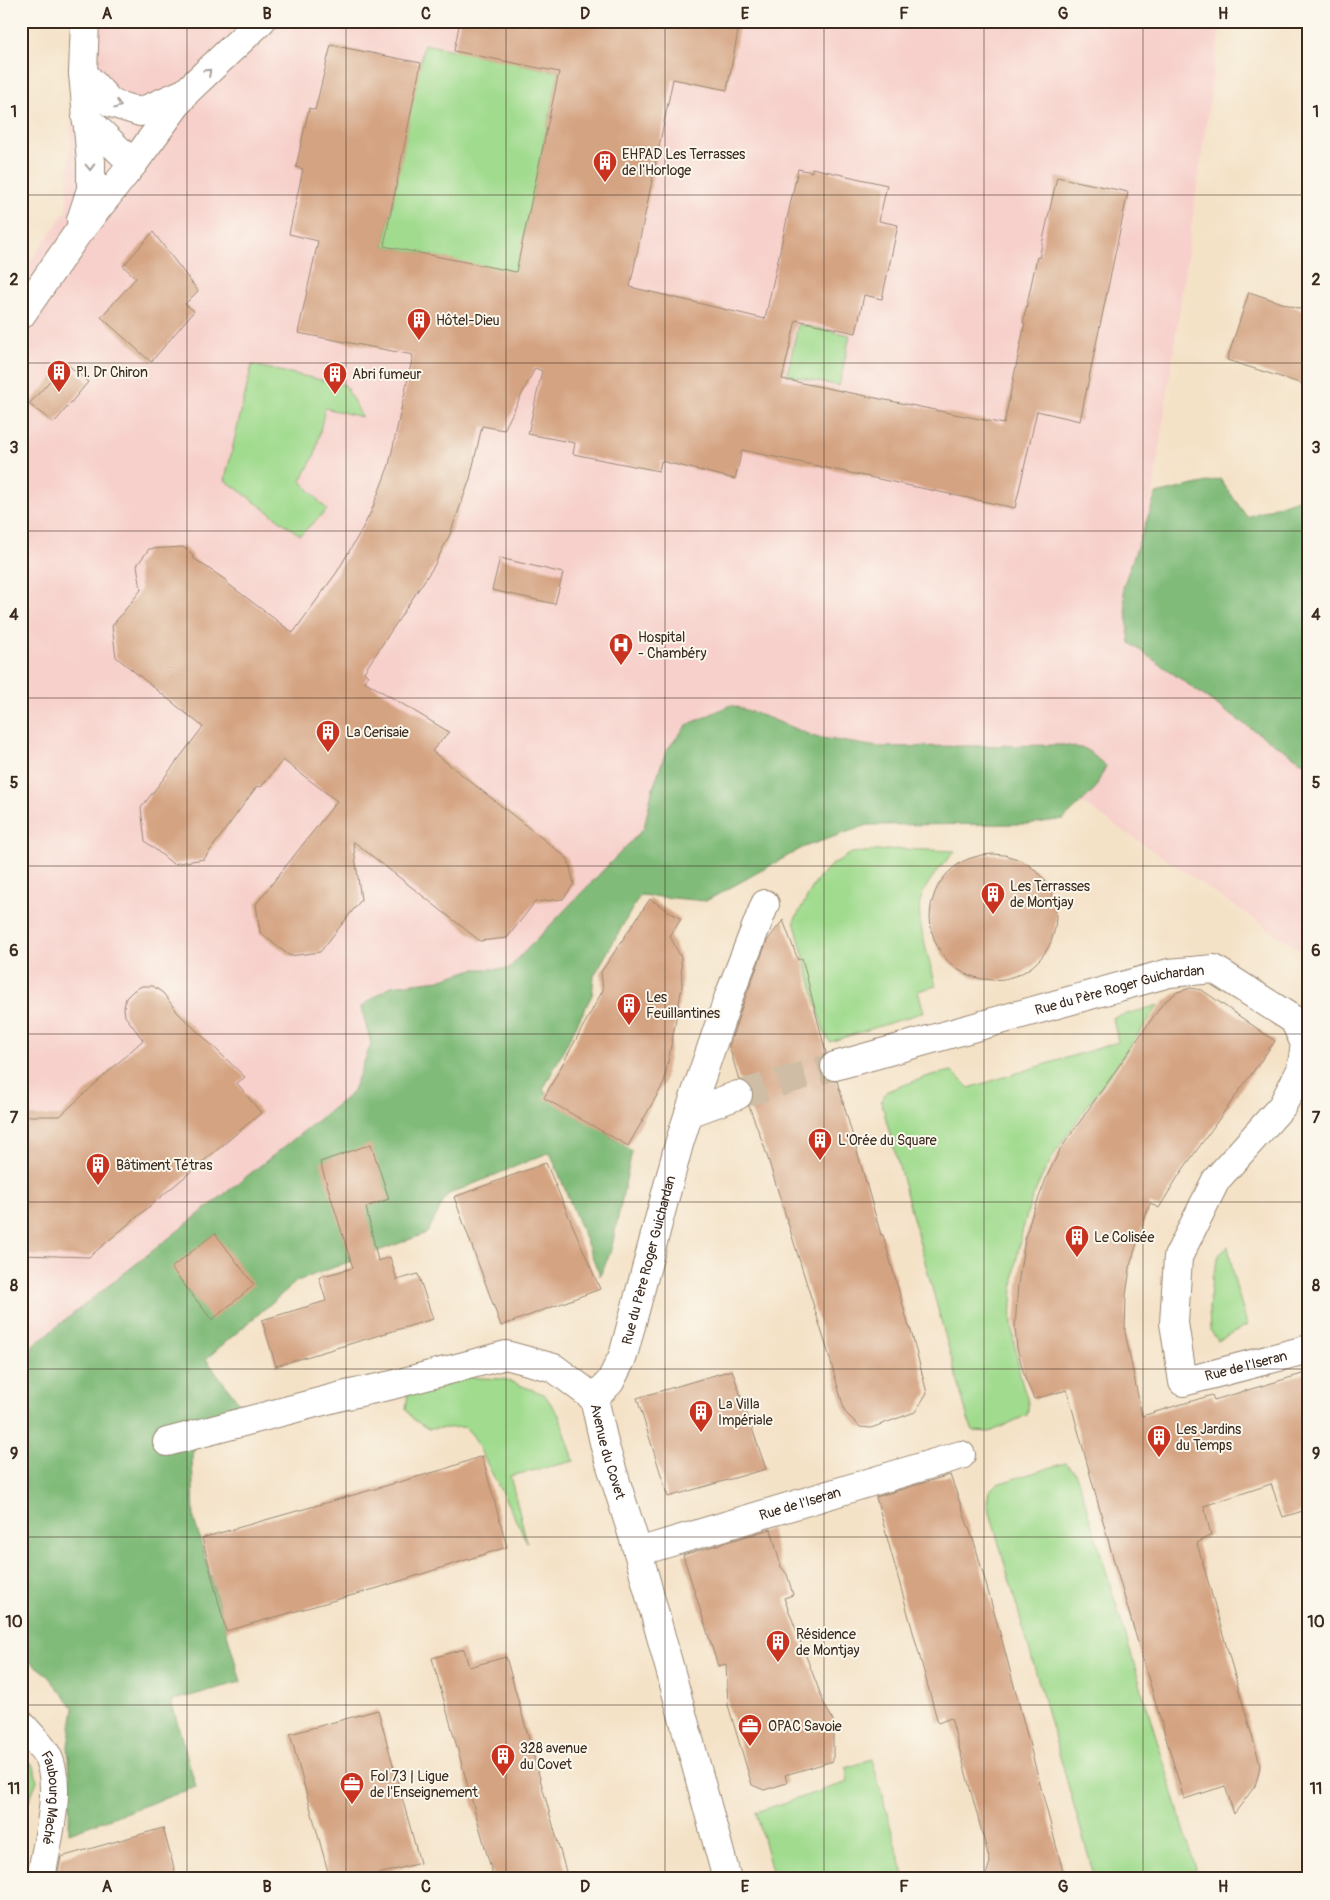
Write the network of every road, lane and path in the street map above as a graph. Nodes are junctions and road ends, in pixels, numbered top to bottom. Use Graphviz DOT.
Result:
graph roads {
  1 [pos="85,21"];
  2 [pos="261,21"];
  3 [pos="83,72"];
  4 [pos="186,92"];
  5 [pos="86,118"];
  6 [pos="134,164"];
  7 [pos="76,234"];
  8 [pos="21,315"];
  9 [pos="765,904"];
  10 [pos="835,1066"];
  11 [pos="738,1095"];
  12 [pos="689,1113"];
  13 [pos="1309,1349"];
  14 [pos="1183,1382"];
  15 [pos="594,1398"];
  16 [pos="167,1442"];
  17 [pos="961,1455"];
  18 [pos="638,1552"];
  19 [pos="21,1724"];
  20 [pos="41,1879"];
  21 [pos="727,1879"];
  1 -- 3 [label="street"];
  4 -- 2 [label="street, one-way"];
  3 -- 4 [label="street, one-way"];
  3 -- 5 [label="street"];
  4 -- 6 [label="street"];
  5 -- 6 [label="street"];
  5 -- 7 [label="street, one-way"];
  6 -- 7 [label="street"];
  7 -- 8 [label="street"];
  9 -- 12 [label="street, Rue du Père Roger Guichardan"];
  10 -- 14 [label="street, Rue du Père Roger Guichardan"];
  11 -- 12 [label="street"];
  12 -- 15 [label="street, Rue du Père Roger Guichardan"];
  13 -- 14 [label="street, Rue de l'Iseran"];
  15 -- 16 [label="street, Avenue du Covet"];
  15 -- 18 [label="street, Avenue du Covet"];
  17 -- 18 [label="street, Rue de l'Iseran"];
  18 -- 21 [label="street, Avenue du Covet"];
  19 -- 20 [label="street, Faubourg Maché"];
}
